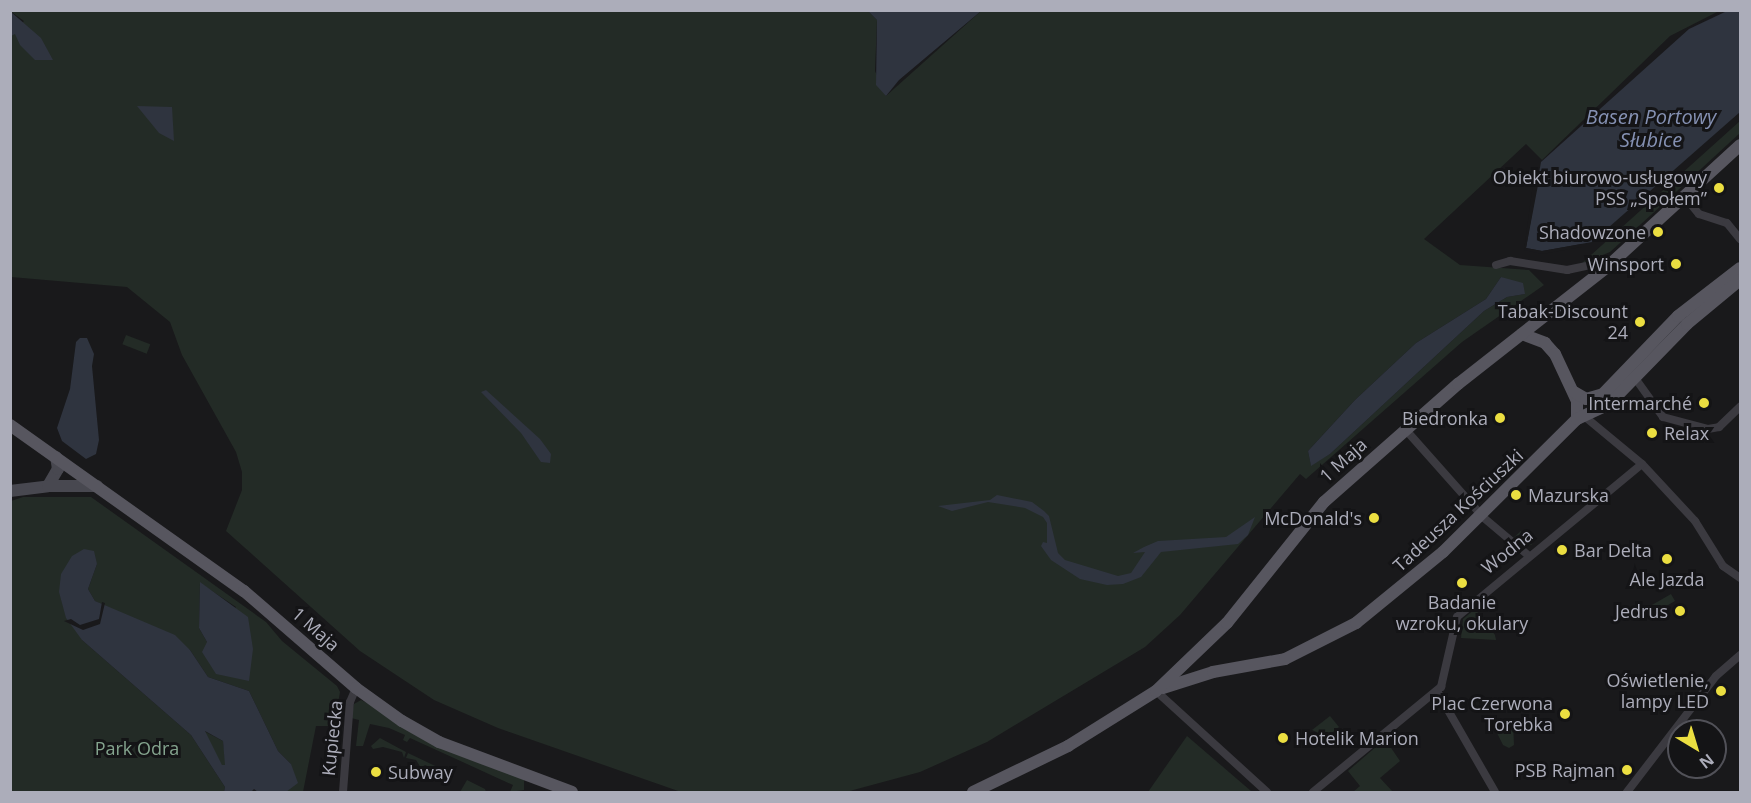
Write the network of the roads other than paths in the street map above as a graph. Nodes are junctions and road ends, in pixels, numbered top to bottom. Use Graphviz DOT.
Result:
graph roads {
  1 [pos="1740,145"];
  2 [pos="1685,197"];
  3 [pos="1740,239"];
  4 [pos="1496,265"];
  5 [pos="1606,268"];
  6 [pos="1740,268"];
  7 [pos="1740,280"];
  8 [pos="1522,334"];
  9 [pos="1635,378"];
  10 [pos="1574,392"];
  11 [pos="1609,404"];
  12 [pos="1740,407"];
  13 [pos="1580,418"];
  14 [pos="10,425"];
  15 [pos="1405,429"];
  16 [pos="1607,432"];
  17 [pos="56,457"];
  18 [pos="1642,464"];
  19 [pos="48,486"];
  20 [pos="97,486"];
  21 [pos="10,491"];
  22 [pos="1482,516"];
  23 [pos="1528,555"];
  24 [pos="1740,578"];
  25 [pos="1200,652"];
  26 [pos="1740,655"];
  27 [pos="1213,672"];
  28 [pos="356,688"];
  29 [pos="1156,691"];
  30 [pos="1437,691"];
  31 [pos="343,792"];
  32 [pos="572,792"];
  33 [pos="973,792"];
  34 [pos="1267,792"];
  35 [pos="1313,792"];
  36 [pos="1495,792"];
  37 [pos="1628,792"];
  1 -- 2 [label="main road, 1 Maja"];
  2 -- 3 [label="street"];
  2 -- 5 [label="main road, 1 Maja"];
  4 -- 5 [label="street"];
  5 -- 8 [label="main road, 1 Maja"];
  6 -- 10 [label="main road"];
  7 -- 9 [label="main road, Tadeusza Kościuszki"];
  8 -- 10 [label="main road"];
  8 -- 15 [label="main road, 1 Maja"];
  9 -- 11 [label="main road, Tadeusza Kościuszki"];
  9 -- 12 [label="street"];
  10 -- 13 [label="main road"];
  11 -- 13 [label="main road, Tadeusza Kościuszki"];
  11 -- 16 [label="street"];
  13 -- 16 [label="street"];
  13 -- 22 [label="main road, Tadeusza Kościuszki"];
  14 -- 17 [label="main road, 1 Maja"];
  15 -- 22 [label="street"];
  15 -- 25 [label="main road, 1 Maja"];
  16 -- 18 [label="street"];
  17 -- 19 [label="main road"];
  17 -- 20 [label="main road, 1 Maja"];
  18 -- 23 [label="street, Wodna"];
  18 -- 24 [label="street"];
  19 -- 20 [label="main road"];
  19 -- 21 [label="main road"];
  20 -- 28 [label="main road, 1 Maja"];
  22 -- 23 [label="street"];
  22 -- 27 [label="main road, Tadeusza Kościuszki"];
  23 -- 30 [label="street, Wodna"];
  25 -- 27 [label="main road"];
  25 -- 29 [label="main road, 1 Maja"];
  26 -- 37 [label="street"];
  27 -- 29 [label="main road, Tadeusza Kościuszki"];
  28 -- 31 [label="street, Kupiecka"];
  28 -- 32 [label="main road, 1 Maja"];
  29 -- 33 [label="main road, 1 Maja"];
  29 -- 34 [label="street"];
  30 -- 35 [label="street"];
  30 -- 36 [label="street"];
}
